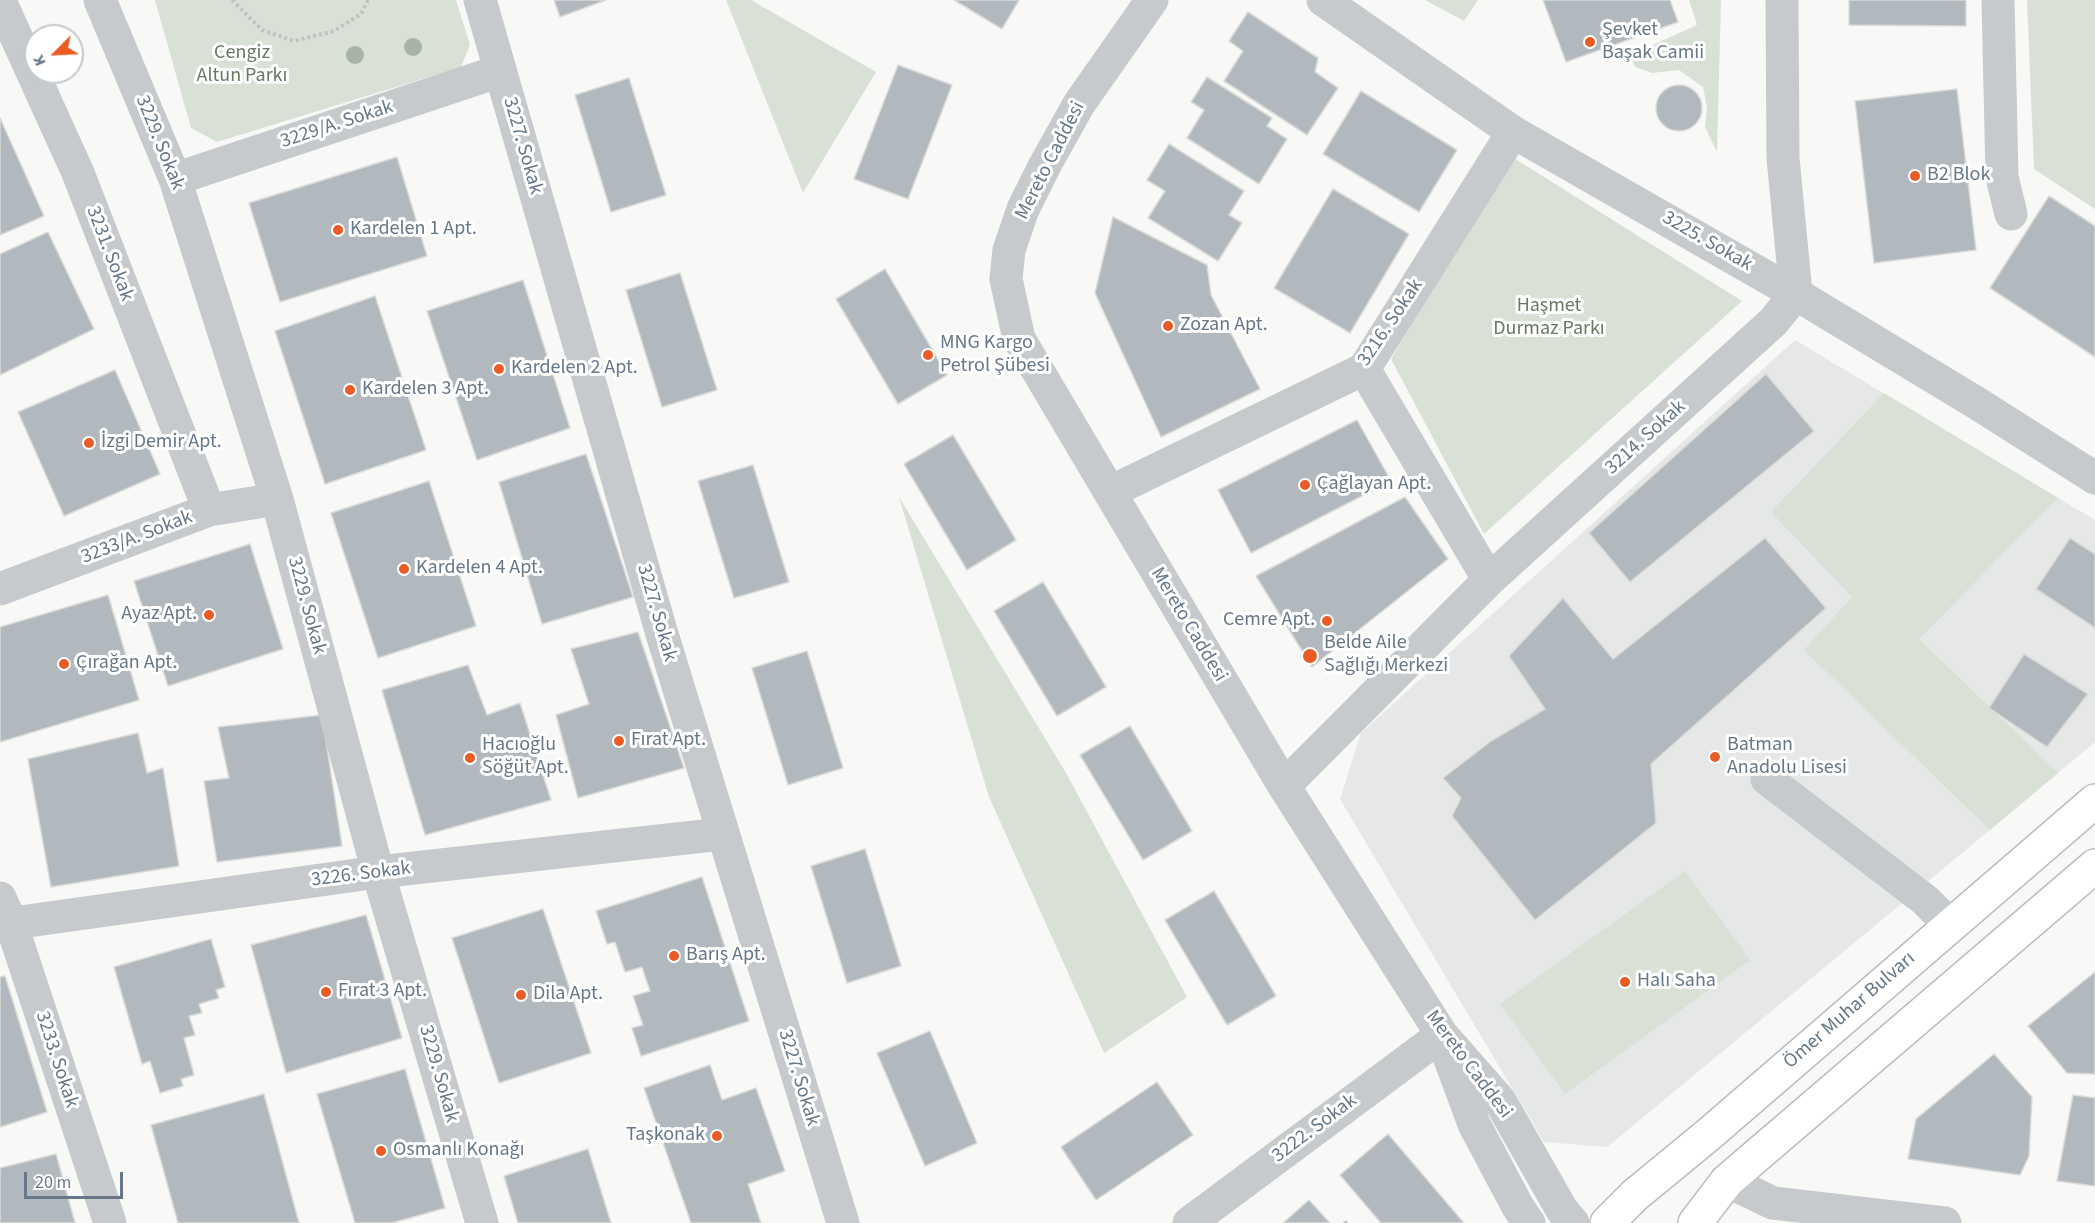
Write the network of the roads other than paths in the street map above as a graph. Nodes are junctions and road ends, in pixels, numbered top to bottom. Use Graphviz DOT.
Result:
graph roads {
  1 [pos="100,0"];
  2 [pos="480,0"];
  3 [pos="1152,0"];
  4 [pos="1323,0"];
  5 [pos="1782,0"];
  6 [pos="1998,0"];
  7 [pos="0,1"];
  8 [pos="500,71"];
  9 [pos="1514,132"];
  10 [pos="175,179"];
  11 [pos="2011,214"];
  12 [pos="1796,294"];
  13 [pos="1364,369"];
  14 [pos="2095,478"];
  15 [pos="1110,492"];
  16 [pos="277,499"];
  17 [pos="209,510"];
  18 [pos="1490,580"];
  19 [pos="0,589"];
  20 [pos="1767,779"];
  21 [pos="1284,786"];
  22 [pos="2095,801"];
  23 [pos="722,834"];
  24 [pos="2095,866"];
  25 [pos="378,872"];
  26 [pos="4,915"];
  27 [pos="1950,925"];
  28 [pos="1442,1035"];
  29 [pos="1728,1181"];
  30 [pos="110,1223"];
  31 [pos="482,1223"];
  32 [pos="843,1223"];
  33 [pos="1189,1223"];
  34 [pos="1529,1223"];
  35 [pos="1573,1223"];
  36 [pos="1607,1223"];
  37 [pos="1695,1223"];
  38 [pos="1945,1223"];
  1 -- 10 [label="street, 3229. Sokak"];
  2 -- 8 [label="street, 3227. Sokak"];
  3 -- 15 [label="street, Mereto Caddesi"];
  4 -- 9 [label="street, 3225. Sokak"];
  5 -- 12 [label="street"];
  6 -- 11 [label="street"];
  7 -- 17 [label="street, 3231. Sokak"];
  8 -- 10 [label="street, 3229/A. Sokak"];
  8 -- 23 [label="street, 3227. Sokak"];
  9 -- 12 [label="street, 3225. Sokak"];
  9 -- 13 [label="street, 3216. Sokak"];
  10 -- 16 [label="street, 3229. Sokak"];
  12 -- 14 [label="street, 3225. Sokak"];
  12 -- 18 [label="street, 3214. Sokak"];
  13 -- 15 [label="street, 3216. Sokak"];
  13 -- 18 [label="street"];
  15 -- 21 [label="street, Mereto Caddesi"];
  16 -- 17 [label="street, 3233/A. Sokak"];
  16 -- 25 [label="street, 3229. Sokak"];
  17 -- 19 [label="street, 3233/A. Sokak"];
  18 -- 21 [label="street, 3214. Sokak"];
  20 -- 27 [label="street"];
  21 -- 28 [label="street, Mereto Caddesi"];
  22 -- 27 [label="main road, Ömer Muhar Bulvarı"];
  23 -- 25 [label="street, 3226. Sokak"];
  23 -- 32 [label="street, 3227. Sokak"];
  24 -- 29 [label="main road"];
  25 -- 26 [label="street, 3226. Sokak"];
  25 -- 31 [label="street, 3229. Sokak"];
  26 -- 30 [label="street, 3233. Sokak"];
  27 -- 36 [label="main road, Ömer Muhar Bulvarı"];
  28 -- 33 [label="street, 3222. Sokak"];
  28 -- 34 [label="street"];
  28 -- 35 [label="street, Mereto Caddesi"];
  29 -- 37 [label="main road"];
  29 -- 38 [label="street"];
}
